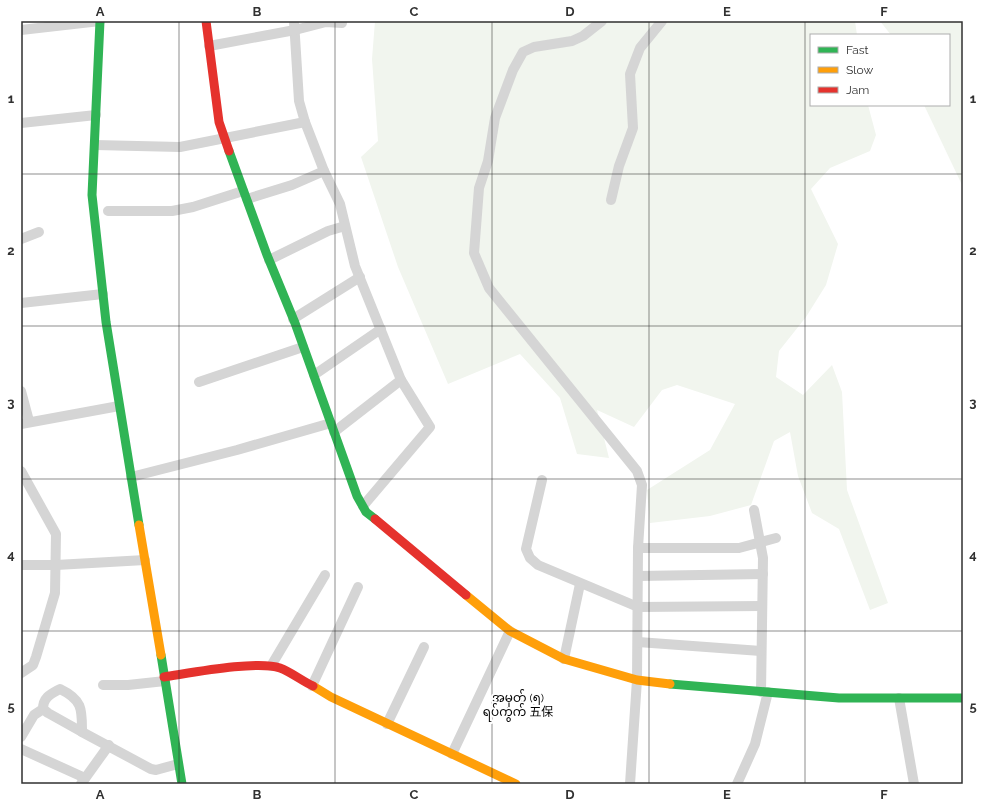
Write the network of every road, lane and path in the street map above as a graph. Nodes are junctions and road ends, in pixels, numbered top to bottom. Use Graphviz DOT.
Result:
graph roads {
  1 [pos="100,21"];
  2 [pos="206,21"];
  3 [pos="602,21"];
  4 [pos="662,21"];
  5 [pos="342,23"];
  6 [pos="294,25"];
  7 [pos="21,30"];
  8 [pos="209,46"];
  9 [pos="96,115"];
  10 [pos="305,122"];
  11 [pos="21,123"];
  12 [pos="225,139"];
  13 [pos="95,145"];
  14 [pos="324,171"];
  15 [pos="245,195"];
  16 [pos="611,200"];
  17 [pos="108,211"];
  18 [pos="345,226"];
  19 [pos="38,232"];
  20 [pos="21,239"];
  21 [pos="269,260"];
  22 [pos="360,277"];
  23 [pos="103,294"];
  24 [pos="21,303"];
  25 [pos="293,319"];
  26 [pos="381,329"];
  27 [pos="303,347"];
  28 [pos="314,375"];
  29 [pos="401,380"];
  30 [pos="199,382"];
  31 [pos="21,391"];
  32 [pos="119,406"];
  33 [pos="25,423"];
  34 [pos="332,427"];
  35 [pos="21,471"];
  36 [pos="131,477"];
  37 [pos="542,480"];
  38 [pos="363,506"];
  39 [pos="754,510"];
  40 [pos="776,538"];
  41 [pos="760,542"];
  42 [pos="638,548"];
  43 [pos="144,560"];
  44 [pos="21,565"];
  45 [pos="56,565"];
  46 [pos="763,574"];
  47 [pos="325,575"];
  48 [pos="638,576"];
  49 [pos="580,584"];
  50 [pos="358,587"];
  51 [pos="762,606"];
  52 [pos="638,607"];
  53 [pos="510,631"];
  54 [pos="638,642"];
  55 [pos="424,647"];
  56 [pos="761,651"];
  57 [pos="564,659"];
  58 [pos="271,666"];
  59 [pos="21,673"];
  60 [pos="164,679"];
  61 [pos="637,680"];
  62 [pos="103,685"];
  63 [pos="312,686"];
  64 [pos="764,692"];
  65 [pos="899,698"];
  66 [pos="963,698"];
  67 [pos="44,708"];
  68 [pos="387,724"];
  69 [pos="82,732"];
  70 [pos="21,737"];
  71 [pos="109,745"];
  72 [pos="21,749"];
  73 [pos="452,754"];
  74 [pos="178,764"];
  75 [pos="83,781"];
  76 [pos="182,784"];
  77 [pos="516,784"];
  78 [pos="630,784"];
  79 [pos="737,784"];
  80 [pos="914,784"];
  1 -- 7 [label="street"];
  1 -- 9 [label="main road"];
  2 -- 8 [label="main road"];
  3 -- 42 [label="street"];
  4 -- 16 [label="street"];
  5 -- 6 [label="street"];
  6 -- 8 [label="street"];
  6 -- 10 [label="street"];
  8 -- 12 [label="main road"];
  9 -- 11 [label="street"];
  9 -- 13 [label="main road"];
  10 -- 12 [label="street"];
  10 -- 14 [label="street"];
  12 -- 13 [label="street"];
  12 -- 15 [label="main road"];
  13 -- 23 [label="main road"];
  14 -- 15 [label="street"];
  14 -- 18 [label="street"];
  15 -- 17 [label="street"];
  15 -- 21 [label="main road"];
  18 -- 21 [label="street"];
  18 -- 22 [label="street"];
  19 -- 20 [label="street"];
  21 -- 25 [label="main road"];
  22 -- 25 [label="street"];
  22 -- 26 [label="street"];
  23 -- 24 [label="street"];
  23 -- 32 [label="main road"];
  25 -- 27 [label="main road"];
  26 -- 28 [label="street"];
  26 -- 29 [label="street"];
  27 -- 28 [label="main road"];
  27 -- 30 [label="street"];
  28 -- 34 [label="main road"];
  29 -- 34 [label="street"];
  29 -- 38 [label="street"];
  31 -- 33 [label="street"];
  32 -- 33 [label="street"];
  32 -- 36 [label="main road"];
  34 -- 36 [label="street"];
  34 -- 38 [label="main road"];
  35 -- 45 [label="street"];
  36 -- 43 [label="main road"];
  37 -- 49 [label="street"];
  38 -- 53 [label="main road"];
  39 -- 41 [label="street"];
  40 -- 41 [label="street"];
  41 -- 42 [label="street"];
  41 -- 46 [label="street"];
  42 -- 48 [label="street"];
  43 -- 45 [label="street"];
  43 -- 60 [label="main road"];
  44 -- 45 [label="street"];
  45 -- 59 [label="street"];
  46 -- 48 [label="street"];
  46 -- 51 [label="street"];
  47 -- 58 [label="street"];
  48 -- 52 [label="street"];
  49 -- 52 [label="street"];
  49 -- 57 [label="street"];
  50 -- 63 [label="street"];
  51 -- 52 [label="street"];
  51 -- 56 [label="street"];
  52 -- 54 [label="street"];
  53 -- 57 [label="main road"];
  53 -- 73 [label="street"];
  54 -- 56 [label="street"];
  54 -- 61 [label="street"];
  55 -- 68 [label="street"];
  56 -- 64 [label="street"];
  57 -- 61 [label="main road"];
  58 -- 60 [label="main road"];
  58 -- 63 [label="main road"];
  60 -- 62 [label="street"];
  60 -- 74 [label="main road"];
  61 -- 64 [label="main road"];
  61 -- 78 [label="street"];
  63 -- 68 [label="main road"];
  64 -- 65 [label="main road"];
  64 -- 79 [label="street"];
  65 -- 66 [label="main road"];
  65 -- 80 [label="street"];
  67 -- 69 [label="street"];
  67 -- 69 [label="street"];
  67 -- 70 [label="street"];
  68 -- 73 [label="main road"];
  69 -- 71 [label="street"];
  71 -- 74 [label="street"];
  71 -- 75 [label="street"];
  72 -- 75 [label="street"];
  73 -- 77 [label="main road"];
  74 -- 76 [label="main road"];
}
